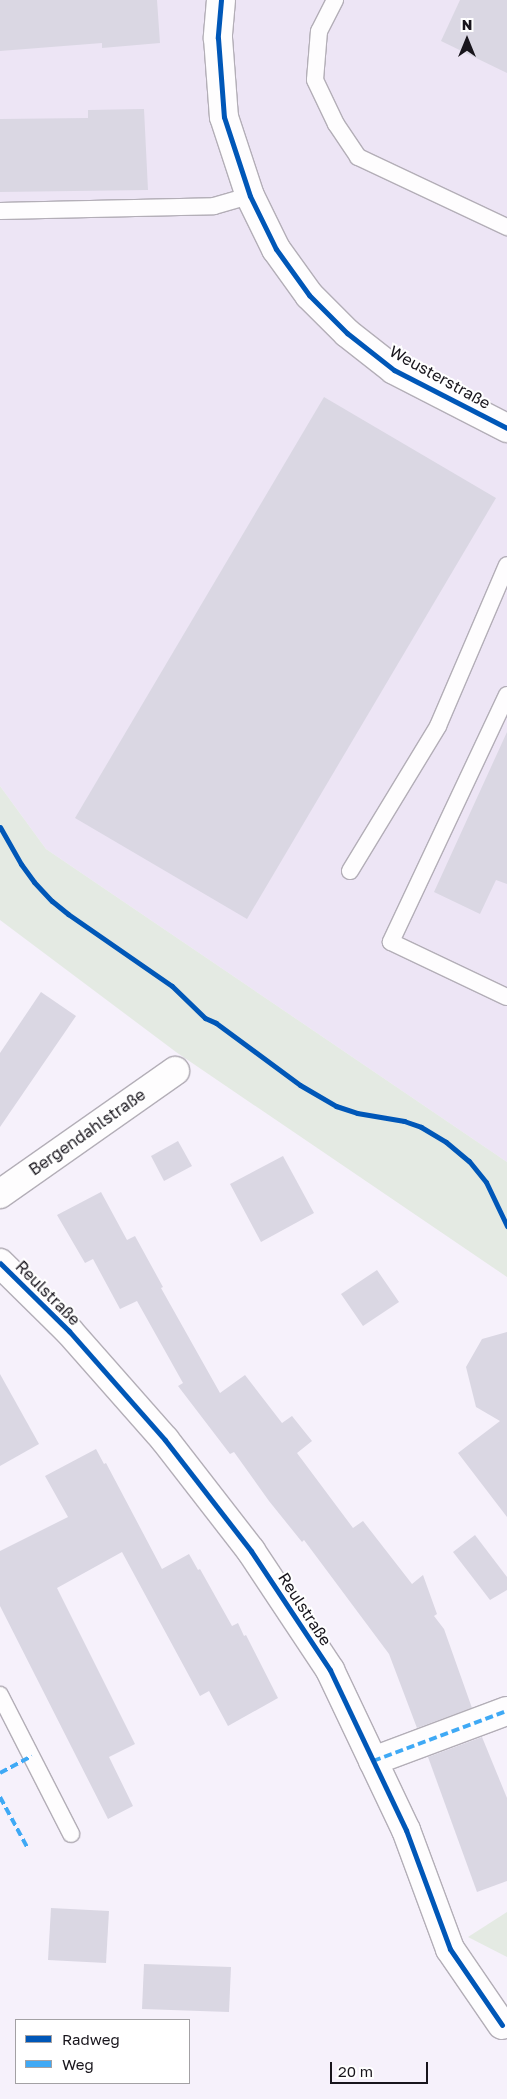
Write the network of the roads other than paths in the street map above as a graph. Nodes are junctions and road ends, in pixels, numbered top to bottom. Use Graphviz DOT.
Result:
graph roads {
  1 [pos="221,0"];
  2 [pos="334,0"];
  3 [pos="250,196"];
  4 [pos="0,211"];
  5 [pos="507,227"];
  6 [pos="507,428"];
  7 [pos="507,566"];
  8 [pos="507,695"];
  9 [pos="350,871"];
  10 [pos="507,997"];
  11 [pos="175,1071"];
  12 [pos="0,1194"];
  13 [pos="0,1263"];
  14 [pos="0,1696"];
  15 [pos="507,1711"];
  16 [pos="373,1760"];
  17 [pos="71,1834"];
  18 [pos="502,2025"];
  1 -- 3 [label="street, Weusterstraße"];
  2 -- 5 [label="lane"];
  3 -- 4 [label="lane"];
  3 -- 6 [label="street, Weusterstraße"];
  7 -- 9 [label="lane"];
  8 -- 10 [label="lane"];
  11 -- 12 [label="street, Bergendahlstraße"];
  13 -- 16 [label="street, Reulstraße"];
  14 -- 17 [label="lane"];
  15 -- 16 [label="street"];
  16 -- 18 [label="street, Reulstraße"];
}
